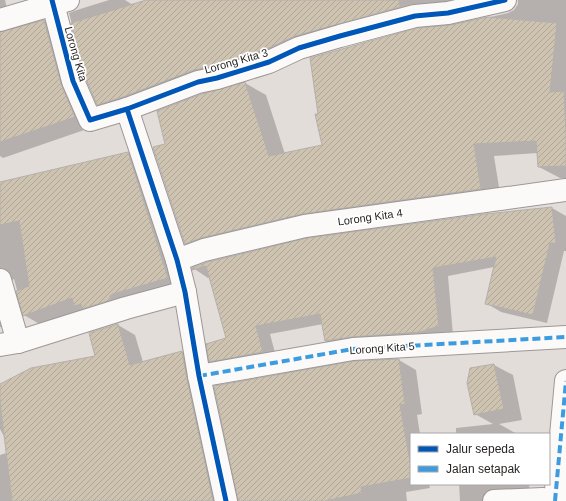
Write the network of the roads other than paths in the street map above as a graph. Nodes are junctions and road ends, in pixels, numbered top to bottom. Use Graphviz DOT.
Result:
graph roads {
  1 [pos="505,0"];
  2 [pos="57,2"];
  3 [pos="0,20"];
  4 [pos="127,109"];
  5 [pos="566,190"];
  6 [pos="177,260"];
  7 [pos="0,280"];
  8 [pos="185,292"];
  9 [pos="566,337"];
  10 [pos="9,344"];
  11 [pos="199,376"];
  12 [pos="566,381"];
  13 [pos="226,501"];
  14 [pos="494,501"];
  15 [pos="555,501"];
  1 -- 4 [label="street, Lorong Kita 3"];
  2 -- 3 [label="street"];
  2 -- 4 [label="street, Lorong Kita"];
  4 -- 6 [label="street"];
  5 -- 6 [label="street, Lorong Kita 4"];
  6 -- 8 [label="street"];
  7 -- 10 [label="street"];
  8 -- 10 [label="street"];
  8 -- 11 [label="street"];
  9 -- 11 [label="street, Lorong Kita 5"];
  11 -- 13 [label="street"];
  12 -- 15 [label="street"];
  14 -- 15 [label="street"];
}
